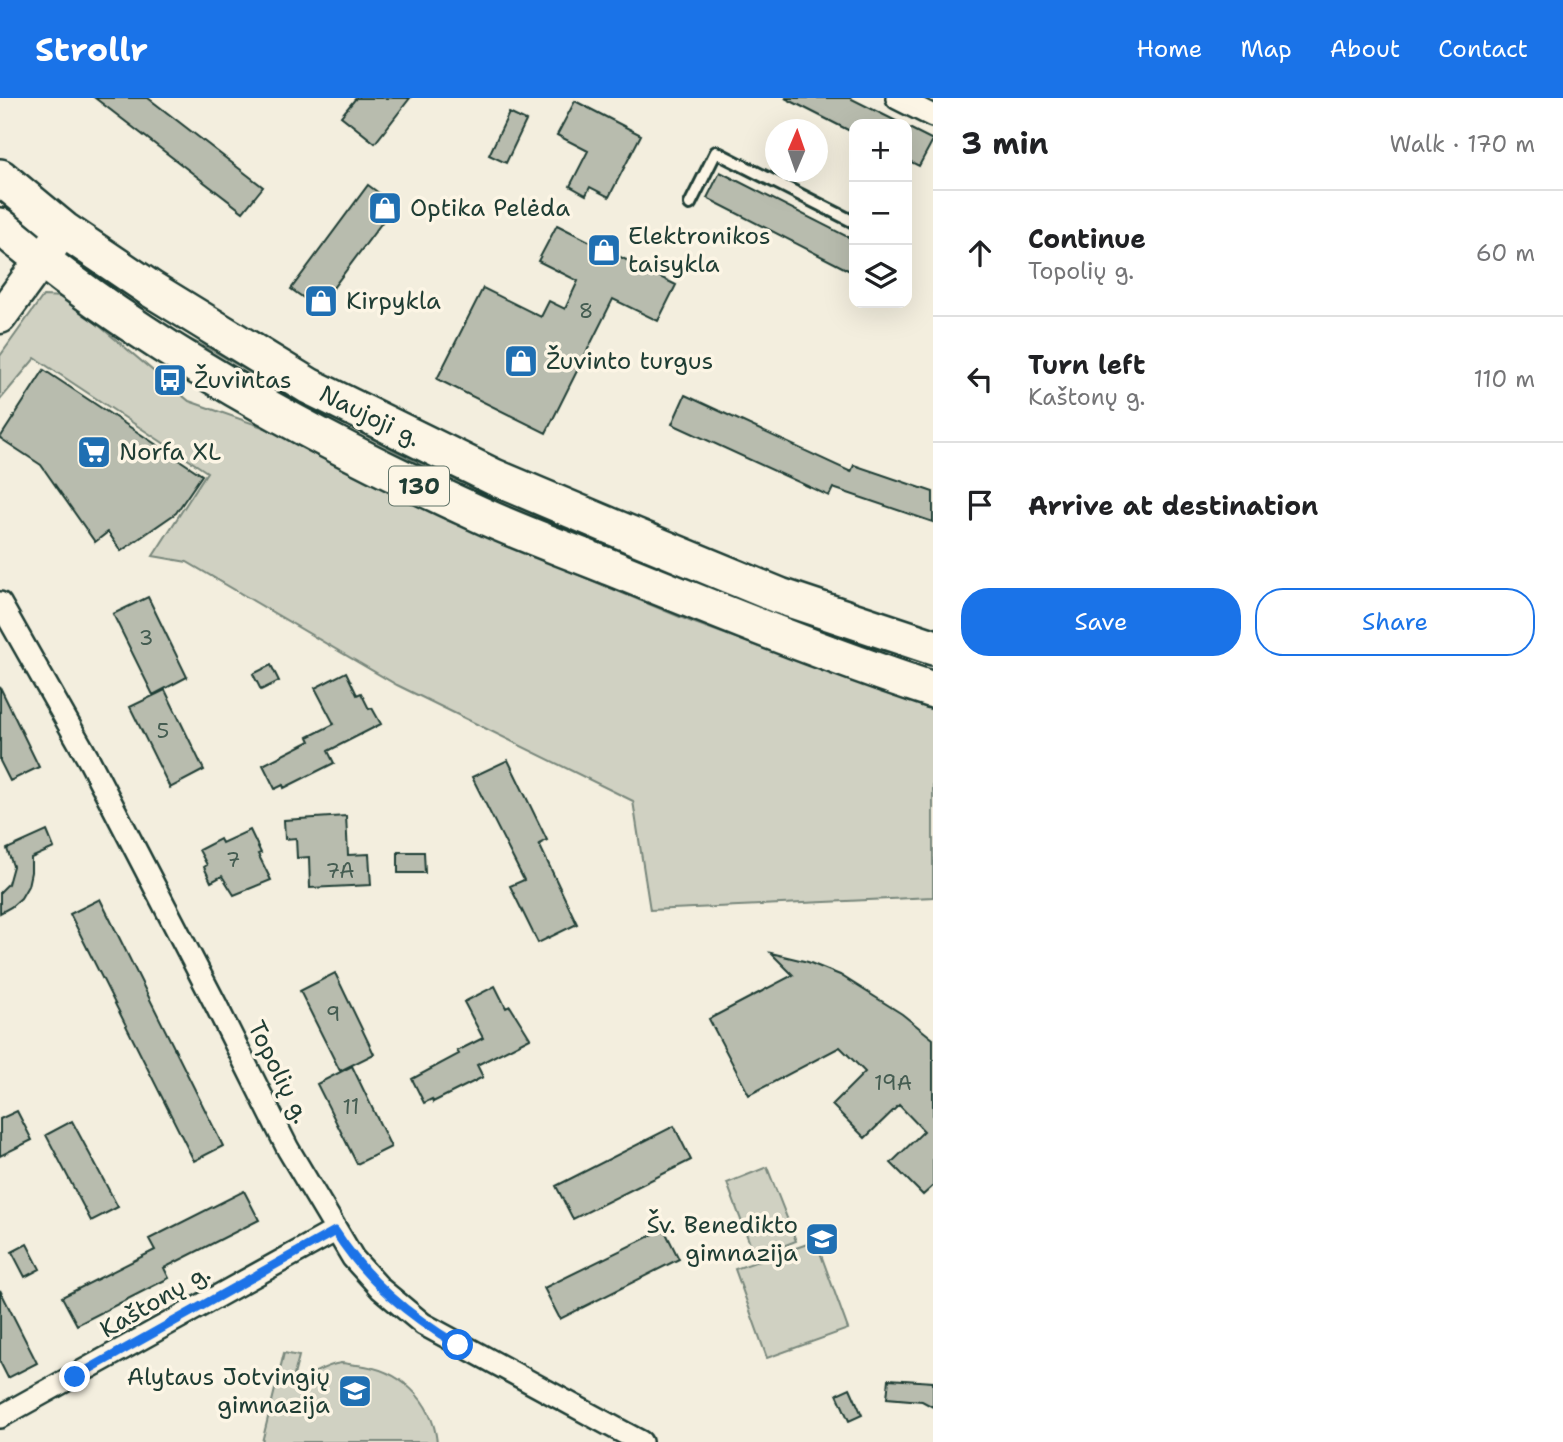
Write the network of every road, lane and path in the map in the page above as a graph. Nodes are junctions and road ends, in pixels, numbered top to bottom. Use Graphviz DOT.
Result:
graph roads {
  1 [pos="897,98"];
  2 [pos="933,116"];
  3 [pos="0,177"];
  4 [pos="690,204"];
  5 [pos="849,219"];
  6 [pos="0,226"];
  7 [pos="64,230"];
  8 [pos="41,260"];
  9 [pos="0,317"];
  10 [pos="0,603"];
  11 [pos="933,647"];
  12 [pos="933,690"];
  13 [pos="335,1231"];
  14 [pos="0,1417"];
  15 [pos="641,1442"];
  1 -- 2 [label="street"];
  3 -- 7 [label="main road, Naujoji g. / 130"];
  4 -- 5 [label="lane"];
  6 -- 8 [label="main road, Naujoji g. / 130"];
  7 -- 8 [label="street"];
  7 -- 11 [label="main road, Naujoji g. / 130"];
  8 -- 9 [label="street"];
  8 -- 12 [label="main road, Naujoji g. / 130"];
  10 -- 13 [label="street, Topolių g."];
  13 -- 14 [label="street, Kaštonų g."];
  13 -- 15 [label="street, Topolių g."];
}
